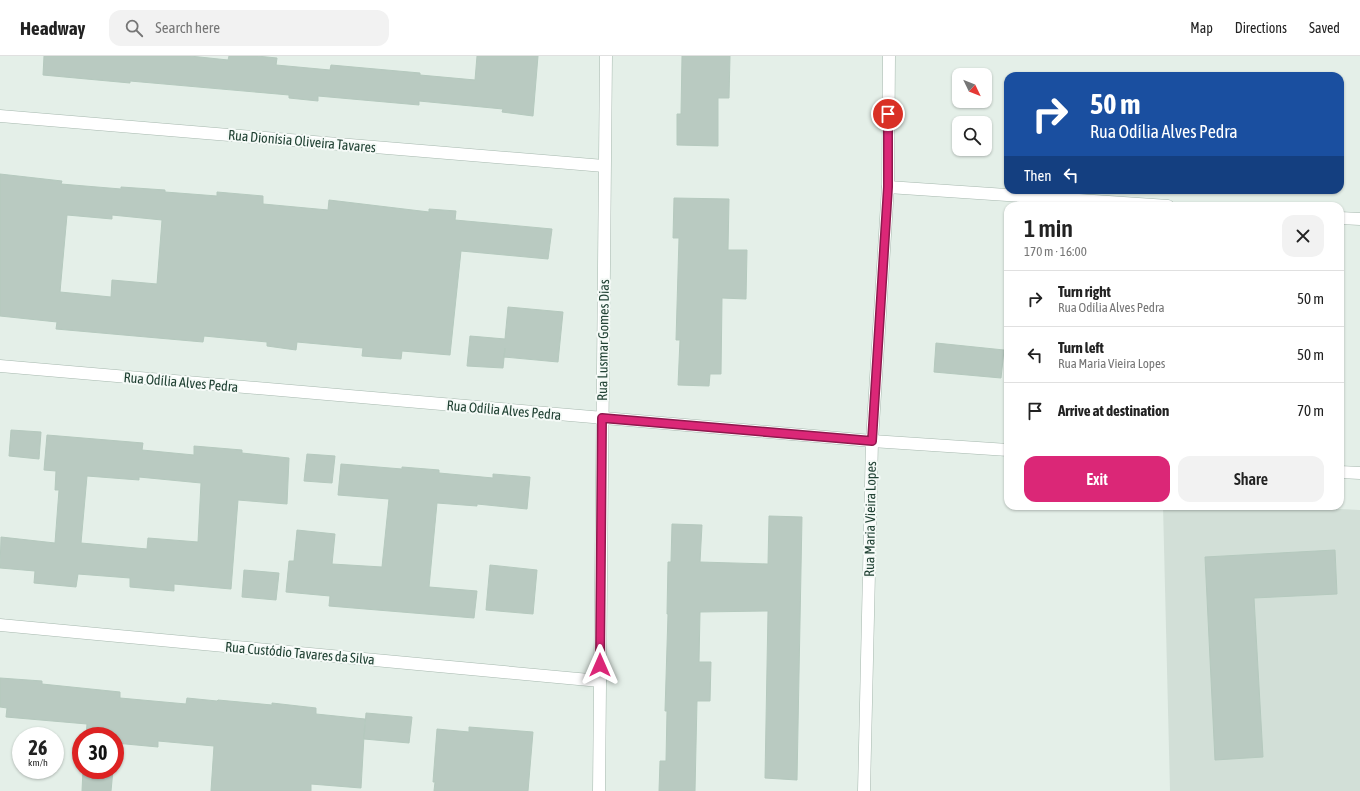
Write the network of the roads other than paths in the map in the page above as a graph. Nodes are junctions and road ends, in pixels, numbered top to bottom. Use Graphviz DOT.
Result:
graph roads {
  1 [pos="606,56"];
  2 [pos="889,56"];
  3 [pos="0,116"];
  4 [pos="604,166"];
  5 [pos="888,187"];
  6 [pos="1109,202"];
  7 [pos="1344,218"];
  8 [pos="1360,219"];
  9 [pos="0,366"];
  10 [pos="602,418"];
  11 [pos="872,441"];
  12 [pos="1004,450"];
  13 [pos="1344,472"];
  14 [pos="1360,473"];
  15 [pos="0,625"];
  16 [pos="600,681"];
  17 [pos="599,791"];
  18 [pos="864,791"];
  1 -- 4 [label="street, Rua Lusmar Gomes Dias"];
  2 -- 5 [label="street, Rua Maria Vieira Lopes"];
  3 -- 4 [label="street, Rua Dionísia Oliveira Tavares"];
  4 -- 10 [label="street, Rua Lusmar Gomes Dias"];
  5 -- 6 [label="street"];
  5 -- 11 [label="street, Rua Maria Vieira Lopes"];
  7 -- 8 [label="street"];
  9 -- 10 [label="street, Rua Odília Alves Pedra"];
  10 -- 11 [label="street, Rua Odília Alves Pedra"];
  10 -- 16 [label="street, Rua Lusmar Gomes Dias"];
  11 -- 12 [label="street, Rua Odília Alves Pedra"];
  11 -- 18 [label="street, Rua Maria Vieira Lopes"];
  13 -- 14 [label="street"];
  15 -- 16 [label="street, Rua Custódio Tavares da Silva"];
  16 -- 17 [label="street, Rua Lusmar Gomes Dias"];
}
